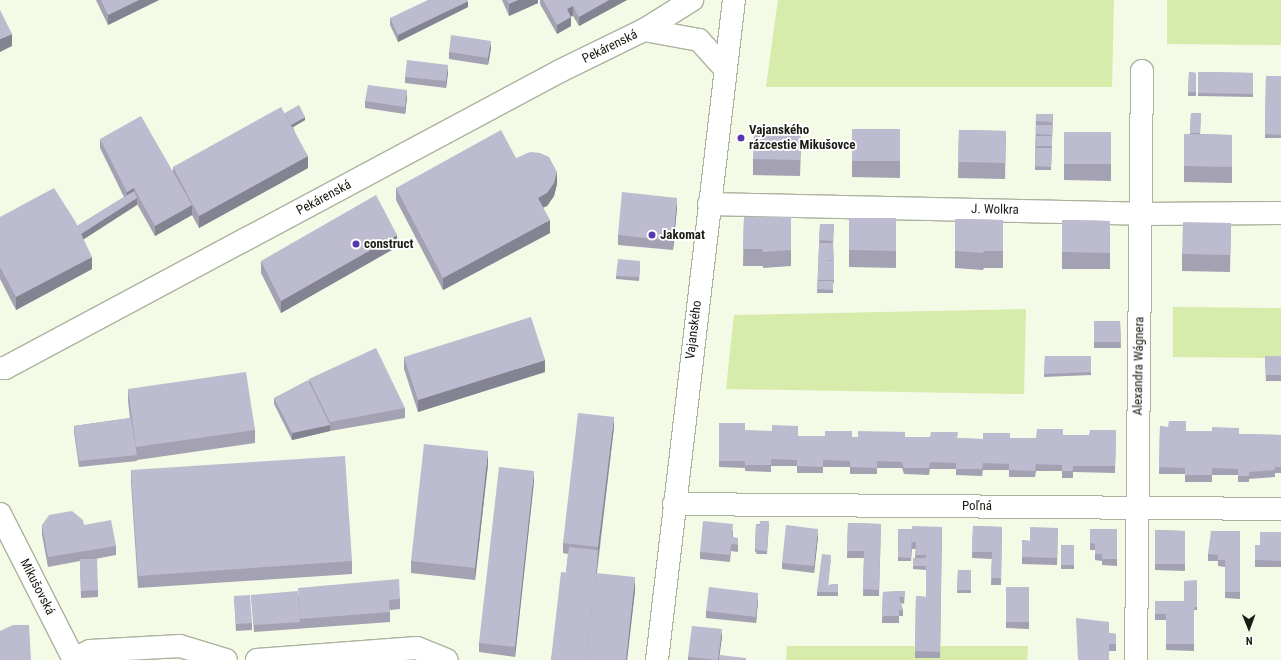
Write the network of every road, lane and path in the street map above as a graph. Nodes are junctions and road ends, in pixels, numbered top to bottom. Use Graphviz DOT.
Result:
graph roads {
  1 [pos="692,0"];
  2 [pos="734,0"];
  3 [pos="644,30"];
  4 [pos="725,69"];
  5 [pos="1142,71"];
  6 [pos="709,204"];
  7 [pos="1281,213"];
  8 [pos="1142,214"];
  9 [pos="2,370"];
  10 [pos="674,504"];
  11 [pos="1137,507"];
  12 [pos="1281,509"];
  13 [pos="0,514"];
  14 [pos="74,660"];
  15 [pos="226,660"];
  16 [pos="257,660"];
  17 [pos="447,660"];
  18 [pos="657,660"];
  19 [pos="1136,660"];
  1 -- 3 [label="street, Pekárenská"];
  2 -- 4 [label="street, Vajanského"];
  3 -- 4 [label="street, Pekárenská"];
  3 -- 9 [label="street, Pekárenská"];
  4 -- 6 [label="street, Vajanského"];
  5 -- 8 [label="street, Alexandra Wágnera"];
  6 -- 8 [label="street, J. Wolkra"];
  6 -- 10 [label="street, Vajanského"];
  7 -- 8 [label="street, J. Wolkra"];
  8 -- 11 [label="street, Alexandra Wágnera"];
  10 -- 11 [label="street, Poľná"];
  10 -- 18 [label="street, Vajanského"];
  11 -- 12 [label="street, Poľná"];
  11 -- 19 [label="street, Alexandra Wágnera"];
  13 -- 14 [label="street, Mikušovská"];
  14 -- 15 [label="street"];
  16 -- 17 [label="street"];
}
